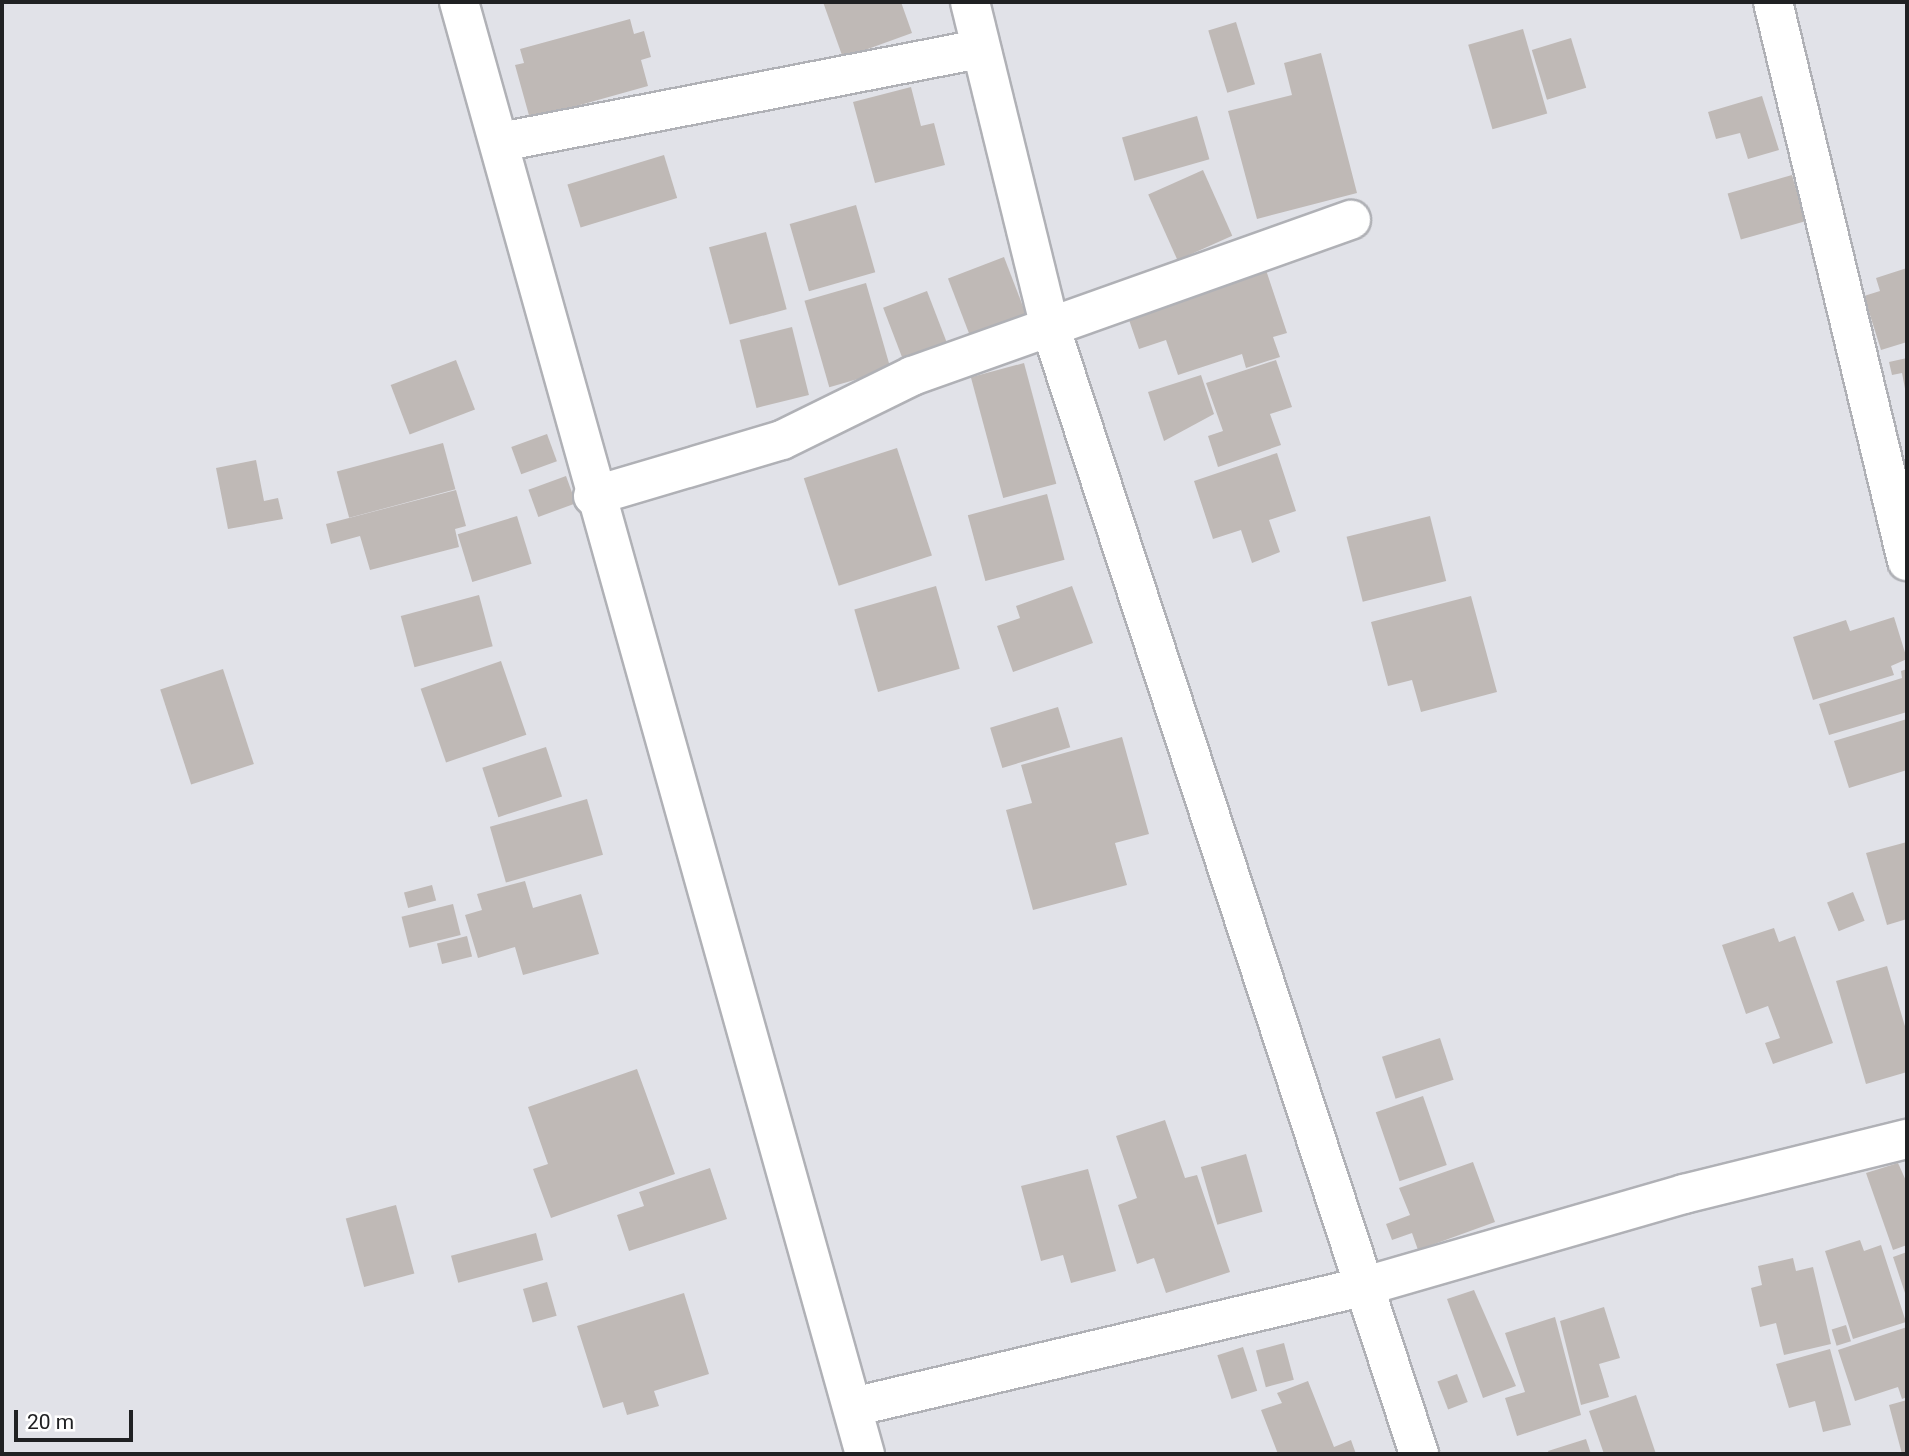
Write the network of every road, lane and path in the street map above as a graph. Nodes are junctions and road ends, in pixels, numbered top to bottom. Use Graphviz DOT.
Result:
graph roads {
  1 [pos="459,2"];
  2 [pos="970,2"];
  3 [pos="1773,2"];
  4 [pos="981,49"];
  5 [pos="501,142"];
  6 [pos="1351,220"];
  7 [pos="1049,323"];
  8 [pos="593,496"];
  9 [pos="1907,561"];
  10 [pos="1907,1139"];
  11 [pos="1362,1287"];
  12 [pos="853,1406"];
  13 [pos="865,1454"];
  14 [pos="1419,1454"];
  1 -- 5 [label="street"];
  2 -- 4 [label="street"];
  3 -- 9 [label="street"];
  4 -- 5 [label="street"];
  4 -- 7 [label="street"];
  5 -- 8 [label="street"];
  6 -- 7 [label="street"];
  7 -- 8 [label="street"];
  7 -- 11 [label="street"];
  8 -- 12 [label="street"];
  10 -- 11 [label="street"];
  11 -- 12 [label="street"];
  11 -- 14 [label="street"];
  12 -- 13 [label="street"];
}
